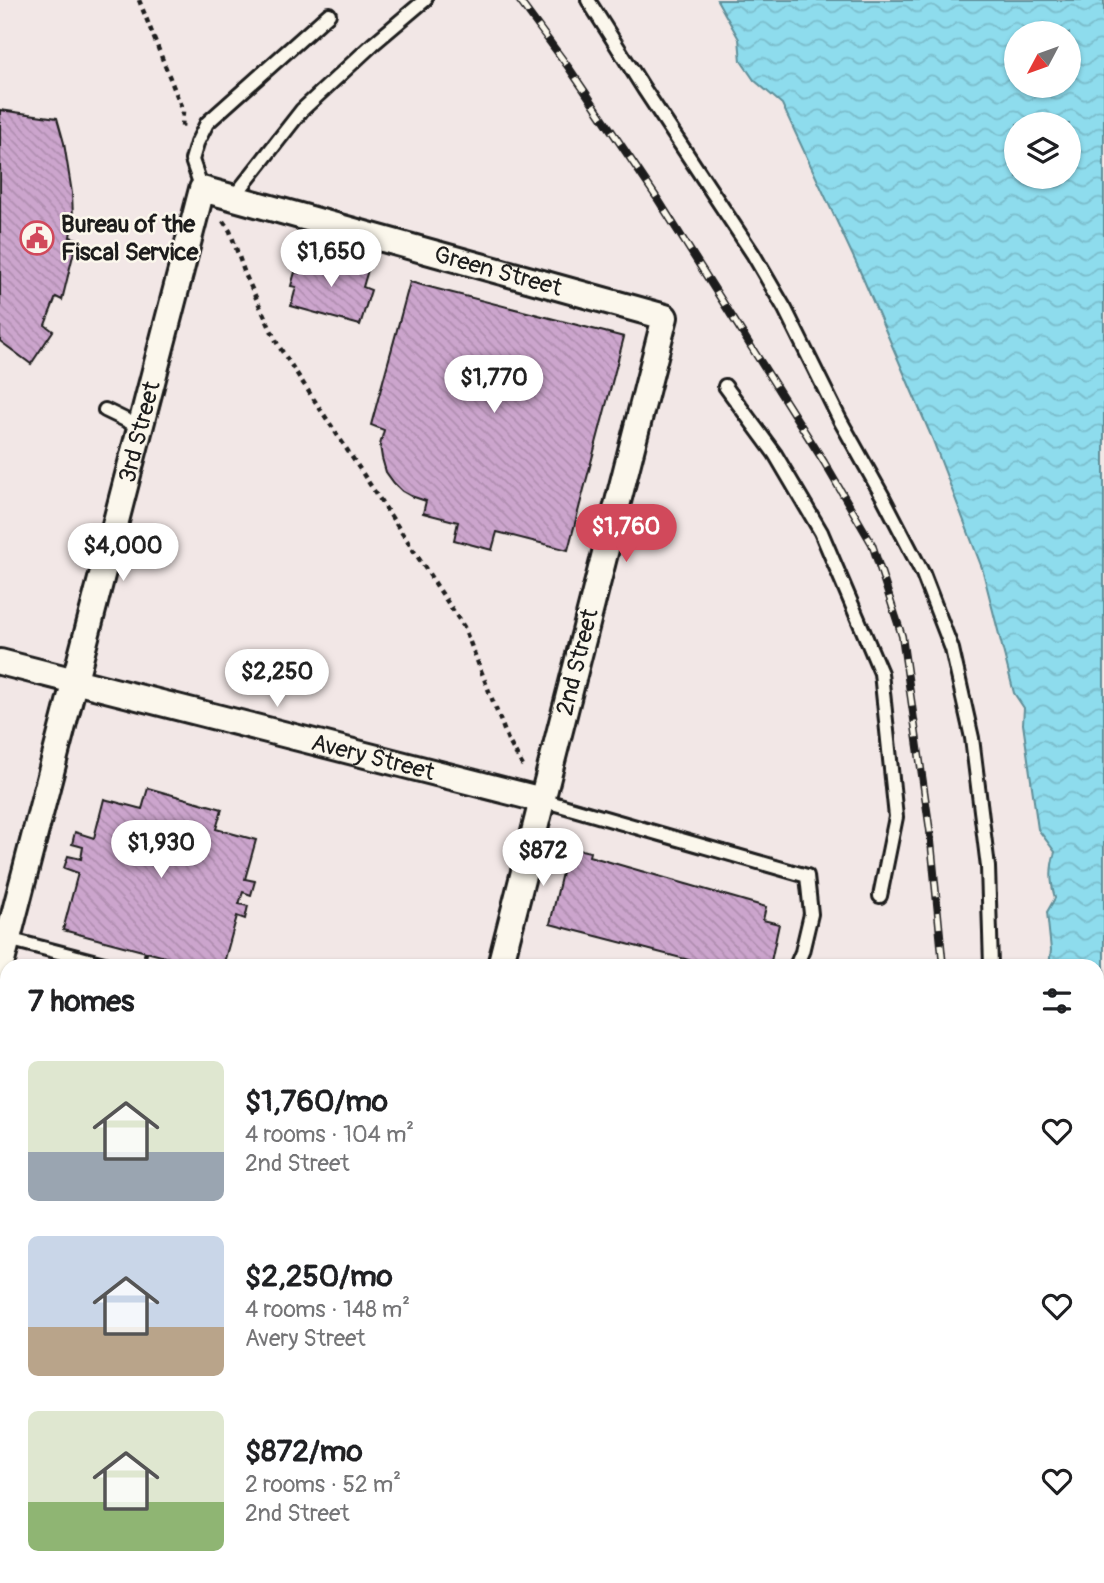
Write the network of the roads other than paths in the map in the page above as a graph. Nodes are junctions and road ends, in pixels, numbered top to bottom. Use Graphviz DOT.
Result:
graph roads {
  1 [pos="425,0"];
  2 [pos="588,0"];
  3 [pos="329,14"];
  4 [pos="202,189"];
  5 [pos="242,200"];
  6 [pos="665,317"];
  7 [pos="725,386"];
  8 [pos="105,410"];
  9 [pos="140,427"];
  10 [pos="0,662"];
  11 [pos="74,681"];
  12 [pos="542,800"];
  13 [pos="880,896"];
  14 [pos="4,938"];
  15 [pos="1,959"];
  16 [pos="85,959"];
  17 [pos="502,959"];
  18 [pos="799,959"];
  19 [pos="991,959"];
  1 -- 5 [label="lane"];
  2 -- 19 [label="lane"];
  3 -- 4 [label="lane"];
  4 -- 5 [label="street"];
  4 -- 9 [label="street, 3rd Street"];
  5 -- 6 [label="street, Green Street"];
  6 -- 12 [label="street, 2nd Street"];
  7 -- 13 [label="lane"];
  8 -- 9 [label="lane"];
  9 -- 11 [label="street, 3rd Street"];
  10 -- 11 [label="street, Avery Street"];
  11 -- 12 [label="street, Avery Street"];
  11 -- 14 [label="street, 3rd Street"];
  12 -- 17 [label="street, 2nd Street"];
  12 -- 18 [label="lane"];
  14 -- 15 [label="street, 3rd Street"];
  14 -- 16 [label="lane"];
}
